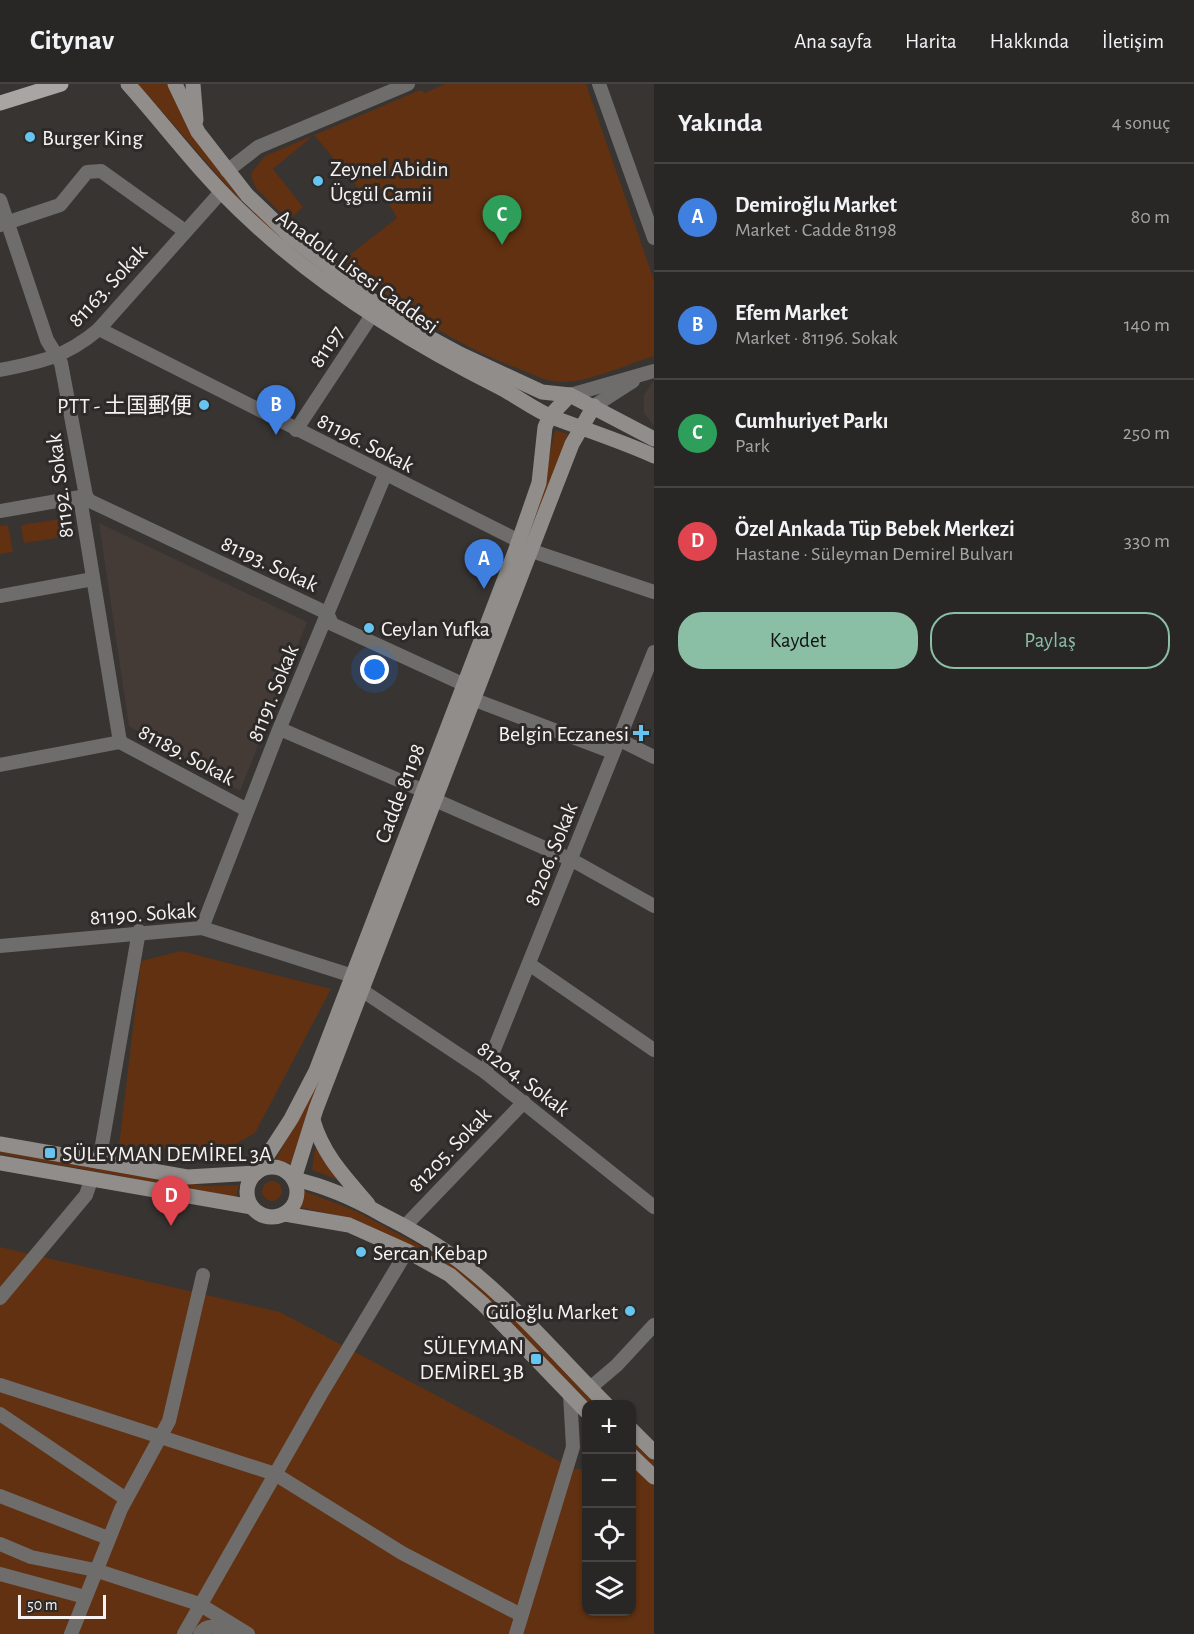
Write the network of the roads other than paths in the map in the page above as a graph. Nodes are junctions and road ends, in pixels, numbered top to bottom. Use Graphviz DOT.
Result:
graph roads {
  1 [pos="61,84"];
  2 [pos="128,84"];
  3 [pos="175,84"];
  4 [pos="193,84"];
  5 [pos="408,84"];
  6 [pos="599,84"];
  7 [pos="387,88"];
  8 [pos="0,103"];
  9 [pos="198,132"];
  10 [pos="227,171"];
  11 [pos="221,192"];
  12 [pos="0,200"];
  13 [pos="5,224"];
  14 [pos="185,231"];
  15 [pos="654,238"];
  16 [pos="372,315"];
  17 [pos="99,329"];
  18 [pos="58,356"];
  19 [pos="0,370"];
  20 [pos="648,373"];
  21 [pos="570,395"];
  22 [pos="594,406"];
  23 [pos="550,416"];
  24 [pos="582,426"];
  25 [pos="296,430"];
  26 [pos="654,439"];
  27 [pos="654,456"];
  28 [pos="385,475"];
  29 [pos="86,496"];
  30 [pos="0,511"];
  31 [pos="519,541"];
  32 [pos="532,551"];
  33 [pos="93,579"];
  34 [pos="654,592"];
  35 [pos="0,596"];
  36 [pos="327,614"];
  37 [pos="654,651"];
  38 [pos="465,685"];
  39 [pos="475,700"];
  40 [pos="280,729"];
  41 [pos="120,742"];
  42 [pos="615,746"];
  43 [pos="654,757"];
  44 [pos="0,765"];
  45 [pos="429,796"];
  46 [pos="247,810"];
  47 [pos="572,860"];
  48 [pos="654,906"];
  49 [pos="202,928"];
  50 [pos="139,932"];
  51 [pos="0,946"];
  52 [pos="529,964"];
  53 [pos="353,976"];
  54 [pos="363,991"];
  55 [pos="654,1050"];
  56 [pos="485,1072"];
  57 [pos="524,1102"];
  58 [pos="313,1120"];
  59 [pos="0,1144"];
  60 [pos="99,1162"];
  61 [pos="0,1163"];
  62 [pos="256,1173"];
  63 [pos="294,1179"];
  64 [pos="91,1180"];
  65 [pos="252,1207"];
  66 [pos="654,1207"];
  67 [pos="373,1209"];
  68 [pos="285,1214"];
  69 [pos="405,1226"];
  70 [pos="407,1251"];
  71 [pos="203,1275"];
  72 [pos="0,1298"];
  73 [pos="654,1326"];
  74 [pos="0,1385"];
  75 [pos="590,1388"];
  76 [pos="570,1394"];
  77 [pos="602,1400"];
  78 [pos="582,1407"];
  79 [pos="0,1414"];
  80 [pos="636,1434"];
  81 [pos="160,1435"];
  82 [pos="582,1442"];
  83 [pos="573,1447"];
  84 [pos="654,1452"];
  85 [pos="636,1460"];
  86 [pos="275,1474"];
  87 [pos="654,1477"];
  88 [pos="0,1496"];
  89 [pos="126,1498"];
  90 [pos="108,1538"];
  91 [pos="0,1544"];
  92 [pos="94,1570"];
  93 [pos="0,1574"];
  94 [pos="85,1597"];
  95 [pos="199,1604"];
  96 [pos="521,1615"];
  97 [pos="71,1634"];
  98 [pos="184,1634"];
  99 [pos="200,1634"];
  100 [pos="228,1634"];
  101 [pos="248,1634"];
  102 [pos="516,1634"];
  1 -- 8 [label="main road"];
  2 -- 11 [label="main road, Anadolu Lisesi Caddesi"];
  3 -- 9 [label="main road, Anadolu Lisesi Caddesi"];
  4 -- 9 [label="main road"];
  5 -- 7 [label="street"];
  6 -- 15 [label="street"];
  7 -- 10 [label="street"];
  9 -- 10 [label="main road, Anadolu Lisesi Caddesi"];
  10 -- 21 [label="main road, Anadolu Lisesi Caddesi"];
  11 -- 14 [label="street, 81163. Sokak"];
  11 -- 16 [label="main road, Anadolu Lisesi Caddesi"];
  12 -- 13 [label="street, 81192. Sokak"];
  13 -- 14 [label="street"];
  13 -- 18 [label="street, 81192. Sokak"];
  14 -- 17 [label="street, 81163. Sokak"];
  16 -- 23 [label="main road, Anadolu Lisesi Caddesi"];
  16 -- 25 [label="street, 81197"];
  17 -- 18 [label="street, 81163. Sokak"];
  17 -- 25 [label="street, 81196. Sokak"];
  18 -- 19 [label="street, 81163. Sokak"];
  18 -- 29 [label="street, 81192. Sokak"];
  20 -- 21 [label="street"];
  20 -- 22 [label="street"];
  21 -- 22 [label="main road, Anadolu Lisesi Caddesi"];
  21 -- 23 [label="main road"];
  22 -- 24 [label="main road, Cadde 81198"];
  22 -- 26 [label="main road"];
  23 -- 24 [label="main road, Anadolu Lisesi Caddesi"];
  23 -- 31 [label="main road, Cadde 81198"];
  24 -- 27 [label="main road"];
  24 -- 32 [label="main road, Cadde 81198"];
  25 -- 28 [label="street, 81196. Sokak"];
  28 -- 31 [label="street, 81196. Sokak"];
  28 -- 36 [label="street, 81191. Sokak"];
  29 -- 30 [label="street"];
  29 -- 33 [label="street, 81192. Sokak"];
  29 -- 36 [label="street, 81193. Sokak"];
  31 -- 38 [label="main road, Cadde 81198"];
  32 -- 34 [label="street"];
  32 -- 39 [label="main road, Cadde 81198"];
  33 -- 35 [label="street"];
  33 -- 41 [label="street, 81192. Sokak"];
  36 -- 38 [label="street, 81193. Sokak"];
  36 -- 40 [label="street, 81191. Sokak"];
  37 -- 42 [label="street, 81206. Sokak"];
  38 -- 45 [label="main road, Cadde 81198"];
  39 -- 42 [label="street"];
  39 -- 45 [label="main road, Cadde 81198"];
  40 -- 45 [label="street"];
  40 -- 46 [label="street, 81191. Sokak"];
  41 -- 44 [label="street, 81189. Sokak"];
  41 -- 46 [label="street, 81189. Sokak"];
  42 -- 43 [label="street"];
  42 -- 47 [label="street, 81206. Sokak"];
  45 -- 47 [label="street"];
  45 -- 53 [label="main road, Cadde 81198"];
  45 -- 54 [label="main road, Cadde 81198"];
  46 -- 49 [label="street, 81191. Sokak"];
  47 -- 48 [label="street"];
  47 -- 52 [label="street, 81206. Sokak"];
  49 -- 50 [label="street, 81190. Sokak"];
  49 -- 53 [label="street, 81190. Sokak"];
  50 -- 51 [label="street, 81190. Sokak"];
  50 -- 60 [label="street"];
  52 -- 55 [label="street"];
  52 -- 56 [label="street, 81206. Sokak"];
  53 -- 62 [label="main road, Cadde 81198"];
  54 -- 56 [label="street, 81204. Sokak"];
  54 -- 58 [label="main road, Cadde 81198"];
  56 -- 57 [label="street, 81204. Sokak"];
  57 -- 66 [label="street, 81204. Sokak"];
  57 -- 69 [label="street, 81205. Sokak"];
  58 -- 63 [label="main road, Cadde 81198"];
  58 -- 67 [label="main road"];
  59 -- 60 [label="main road"];
  60 -- 62 [label="main road"];
  61 -- 64 [label="main road"];
  62 -- 63 [label="main road"];
  62 -- 65 [label="main road"];
  63 -- 67 [label="main road"];
  63 -- 68 [label="main road"];
  64 -- 65 [label="main road"];
  64 -- 72 [label="street"];
  65 -- 68 [label="main road"];
  67 -- 69 [label="main road"];
  68 -- 70 [label="main road"];
  69 -- 75 [label="main road"];
  70 -- 76 [label="main road"];
  70 -- 86 [label="street"];
  71 -- 81 [label="street"];
  73 -- 75 [label="street"];
  74 -- 81 [label="street"];
  75 -- 77 [label="main road"];
  76 -- 78 [label="main road"];
  76 -- 83 [label="street"];
  79 -- 89 [label="street"];
  80 -- 84 [label="main road"];
  81 -- 86 [label="street"];
  81 -- 89 [label="street"];
  82 -- 83 [label="street"];
  83 -- 96 [label="street"];
  85 -- 87 [label="main road"];
  86 -- 95 [label="street"];
  86 -- 96 [label="street"];
  88 -- 90 [label="street"];
  89 -- 90 [label="street"];
  90 -- 92 [label="street"];
  91 -- 92 [label="street"];
  92 -- 94 [label="street"];
  92 -- 95 [label="street"];
  93 -- 94 [label="street"];
  94 -- 97 [label="street"];
  95 -- 98 [label="street"];
  95 -- 101 [label="street"];
  96 -- 102 [label="street"];
  99 -- 100 [label="street"];
}
